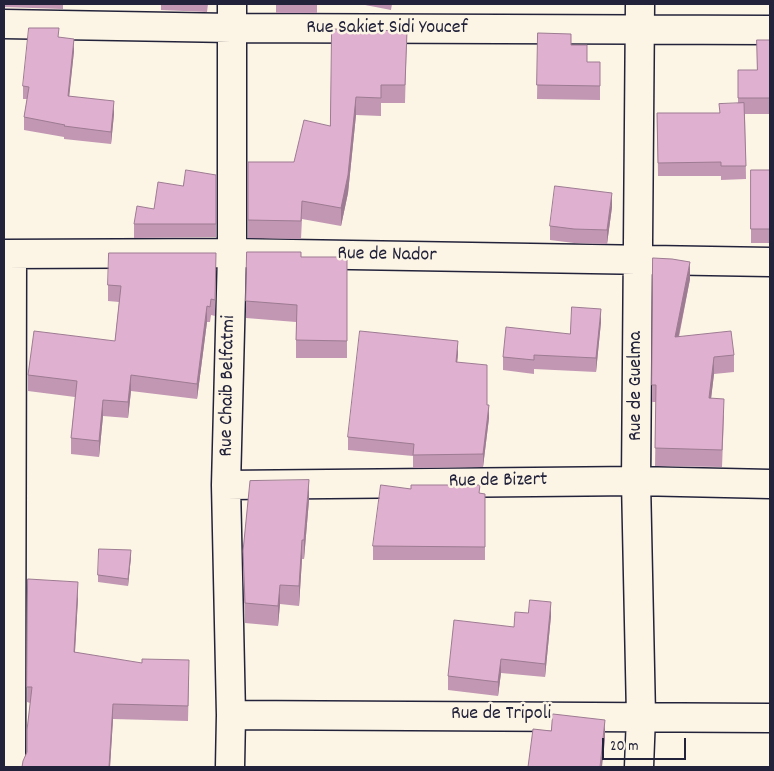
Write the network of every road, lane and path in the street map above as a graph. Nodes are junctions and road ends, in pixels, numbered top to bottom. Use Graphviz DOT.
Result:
graph roads {
  1 [pos="232,16"];
  2 [pos="640,17"];
  3 [pos="4,24"];
  4 [pos="770,30"];
  5 [pos="232,254"];
  6 [pos="8,255"];
  7 [pos="638,261"];
  8 [pos="770,262"];
  9 [pos="636,481"];
  10 [pos="226,484"];
  11 [pos="770,484"];
  12 [pos="231,715"];
  13 [pos="641,716"];
  14 [pos="770,718"];
  15 [pos="11,767"];
  16 [pos="230,767"];
  17 [pos="639,767"];
  1 -- 2 [label="street, Rue Sakiet Sidi Youcef"];
  1 -- 3 [label="street, Rue Sakiet Sidi Youcef"];
  1 -- 5 [label="street, Rue Chaib Belfatmi"];
  2 -- 4 [label="street, Rue Sakiet Sidi Youcef"];
  2 -- 7 [label="street, Rue de Guelma"];
  5 -- 6 [label="street, Rue de Nador"];
  5 -- 7 [label="street, Rue de Nador"];
  5 -- 10 [label="street, Rue Chaib Belfatmi"];
  6 -- 15 [label="street"];
  7 -- 8 [label="street, Rue de Nador"];
  7 -- 9 [label="street, Rue de Guelma"];
  9 -- 10 [label="street, Rue de Bizert"];
  9 -- 11 [label="street, Rue de Bizert"];
  9 -- 13 [label="street, Rue de Guelma"];
  10 -- 12 [label="street, Rue Chaib Belfatmi"];
  12 -- 13 [label="street, Rue de Tripoli"];
  12 -- 16 [label="street, Rue Chaib Belfatmi"];
  13 -- 14 [label="street, Rue de Tripoli"];
  13 -- 17 [label="street, Rue de Guelma"];
}
